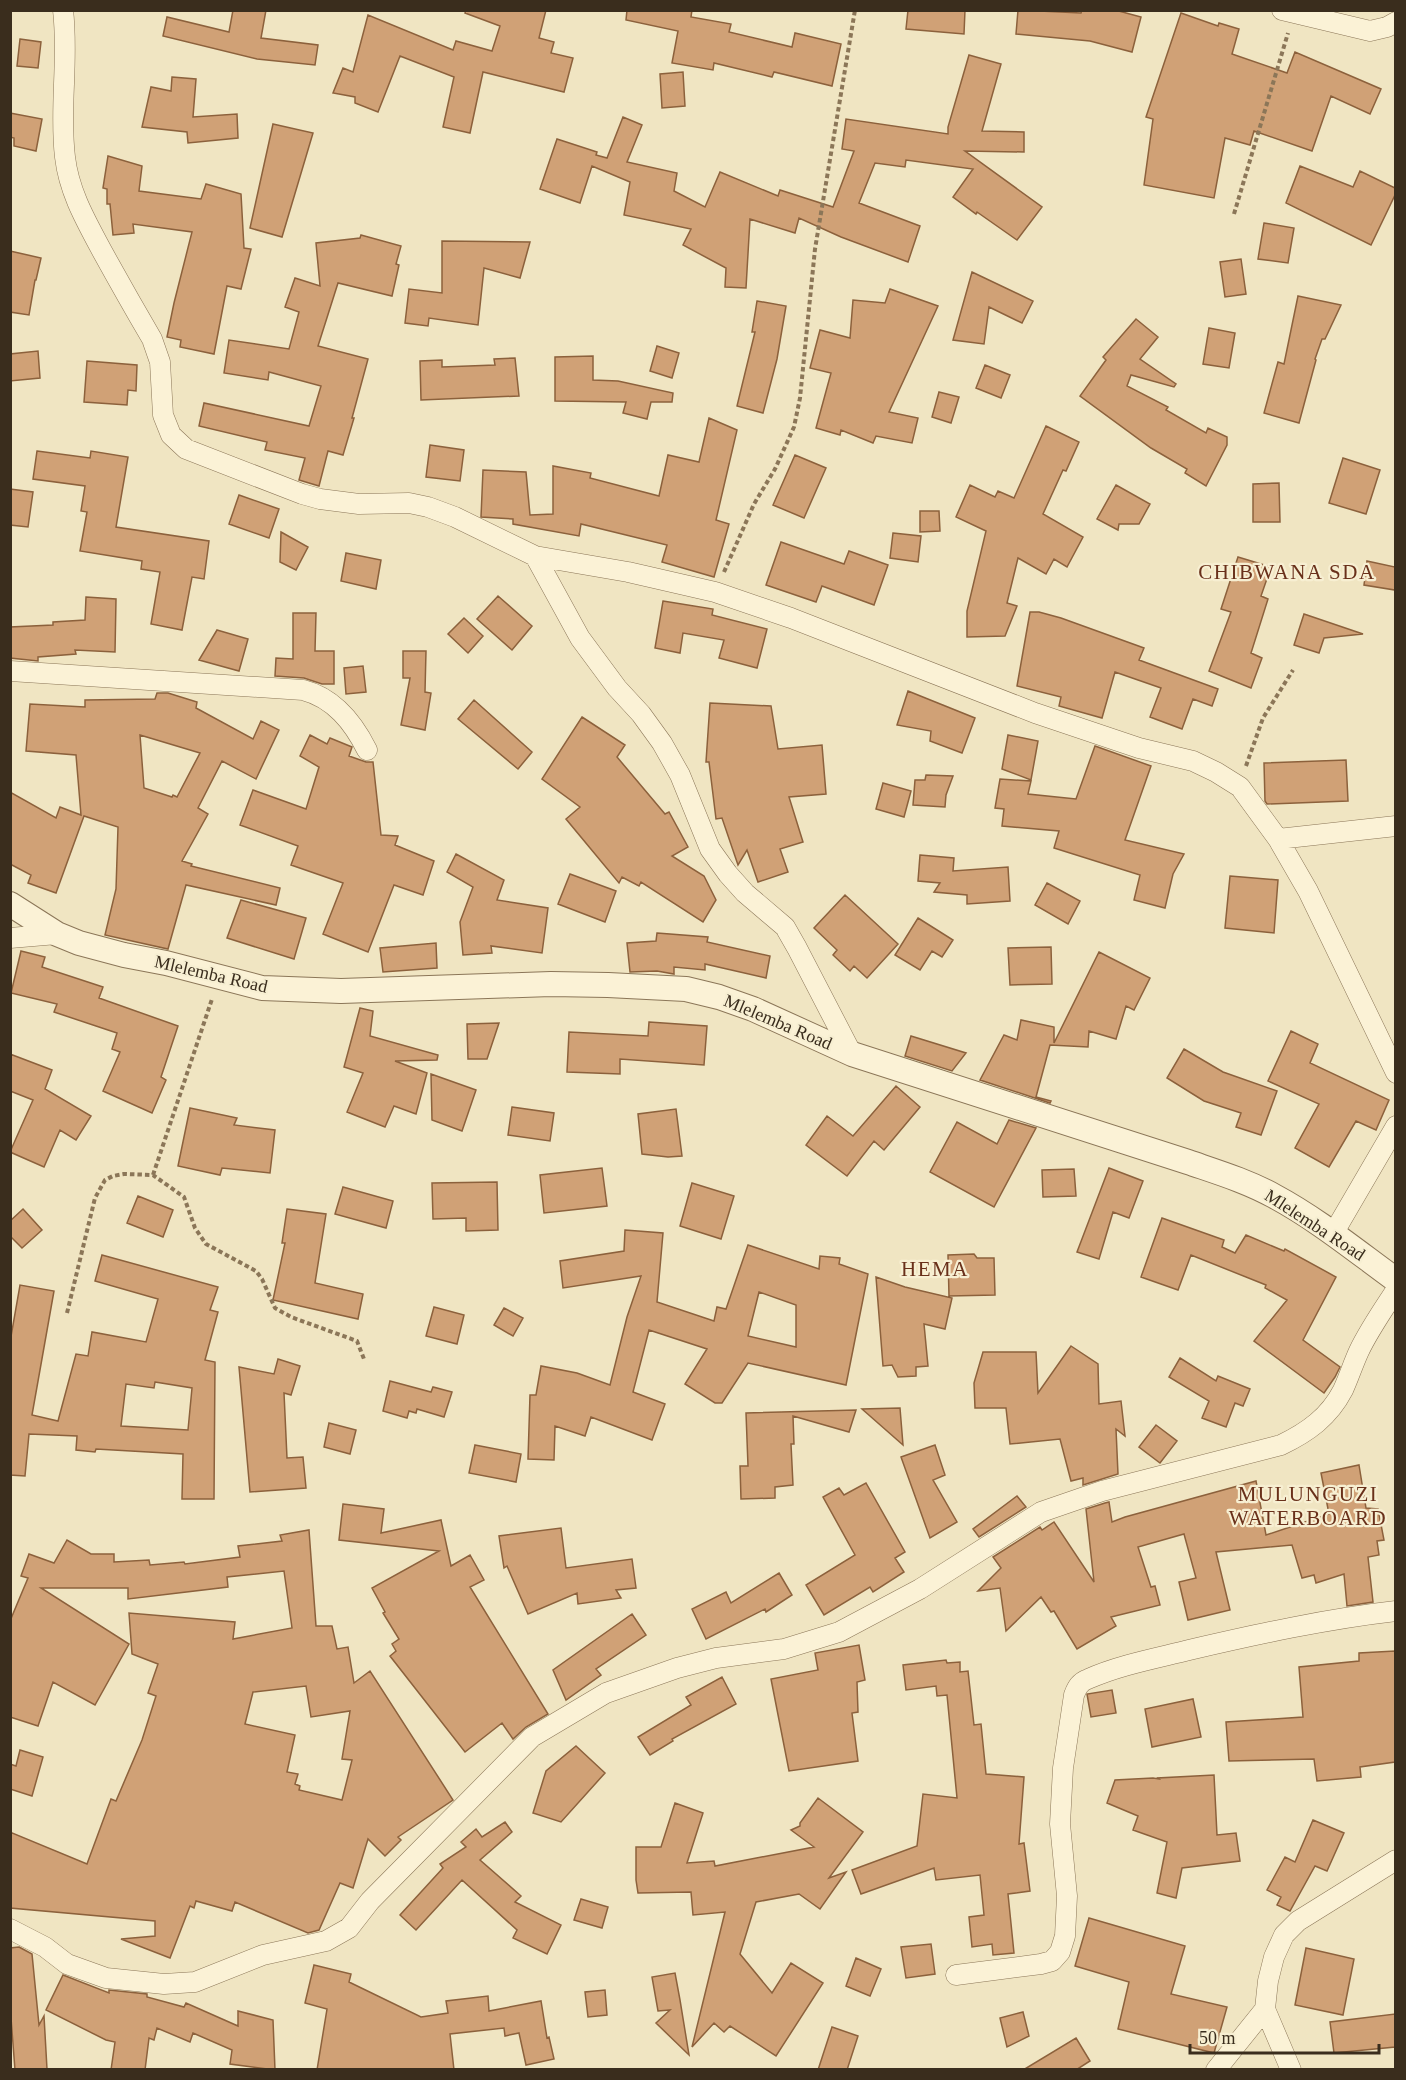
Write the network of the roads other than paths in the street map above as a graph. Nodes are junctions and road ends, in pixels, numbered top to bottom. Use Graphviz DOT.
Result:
graph roads {
  1 [pos="63,10"];
  2 [pos="1288,12"];
  3 [pos="1395,22"];
  4 [pos="535,556"];
  5 [pos="10,671"];
  6 [pos="367,750"];
  7 [pos="1395,826"];
  8 [pos="1278,839"];
  9 [pos="10,904"];
  10 [pos="57,934"];
  11 [pos="10,938"];
  12 [pos="852,1054"];
  13 [pos="1395,1073"];
  14 [pos="1395,1126"];
  15 [pos="1333,1234"];
  16 [pos="1395,1280"];
  17 [pos="1395,1290"];
  18 [pos="1395,1611"];
  19 [pos="1395,1860"];
  20 [pos="10,1929"];
  21 [pos="956,1975"];
  22 [pos="1265,2009"];
  23 [pos="1216,2070"];
  24 [pos="1291,2070"];
  1 -- 4 [label="street"];
  2 -- 3 [label="street"];
  4 -- 8 [label="street"];
  4 -- 12 [label="street"];
  5 -- 6 [label="street"];
  7 -- 8 [label="street"];
  8 -- 13 [label="street"];
  9 -- 10 [label="street"];
  10 -- 11 [label="street, Mlelemba Road"];
  10 -- 12 [label="street, Mlelemba Road"];
  12 -- 15 [label="street, Mlelemba Road"];
  14 -- 15 [label="street"];
  15 -- 16 [label="street, Mlelemba Road"];
  17 -- 20 [label="street"];
  18 -- 21 [label="street"];
  19 -- 22 [label="street"];
  22 -- 23 [label="street"];
  22 -- 24 [label="street"];
}
